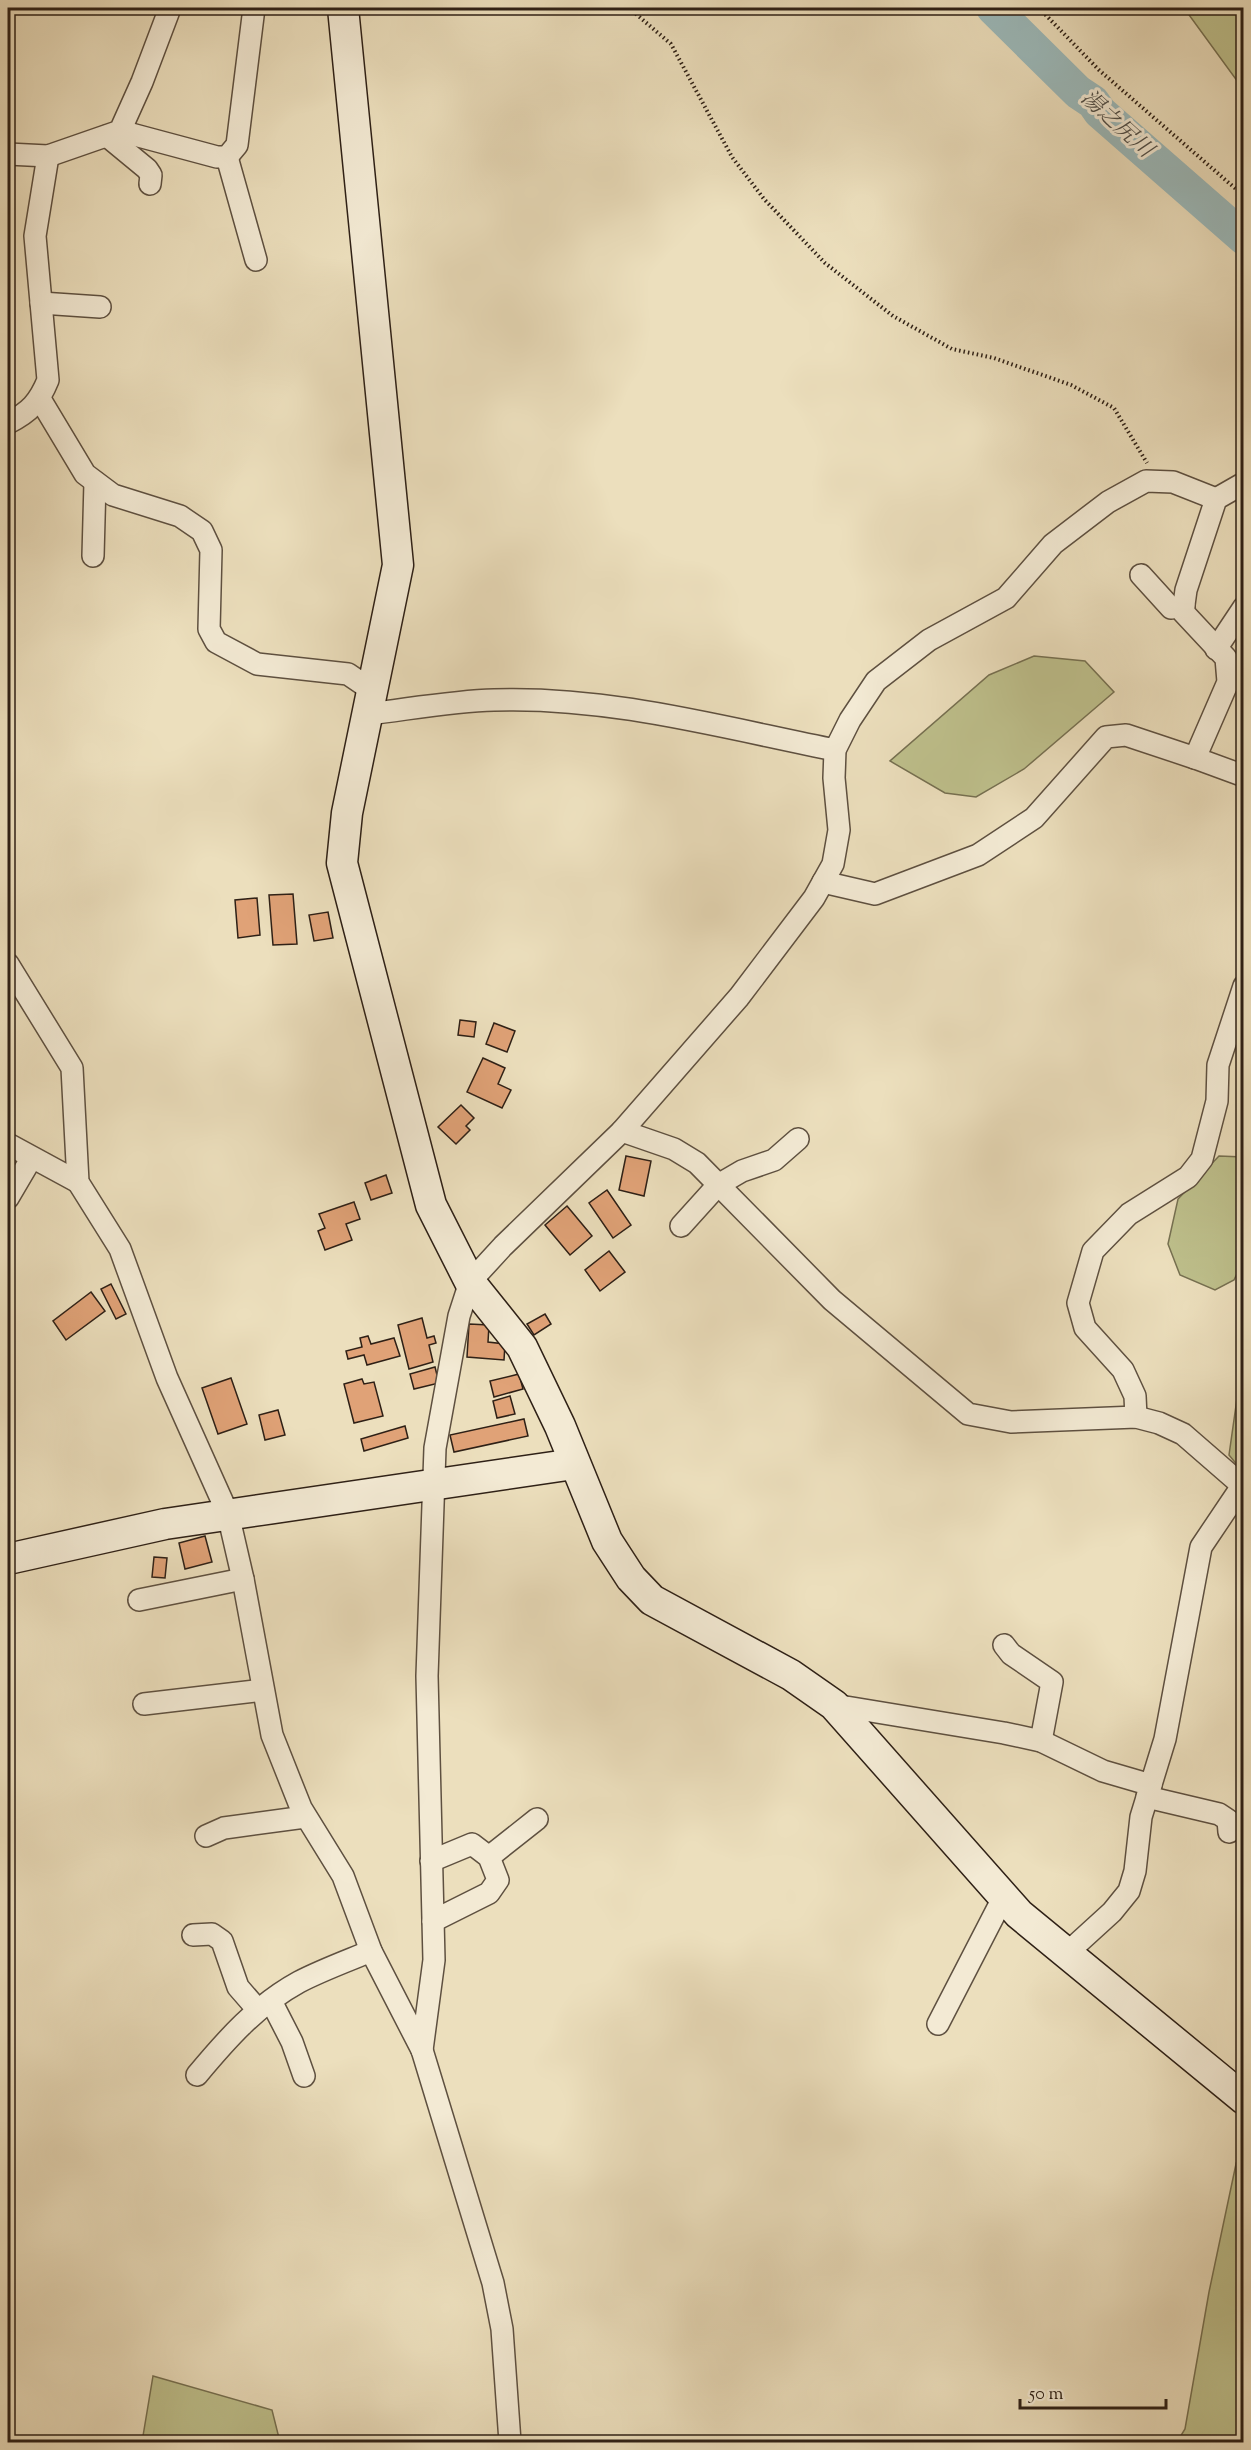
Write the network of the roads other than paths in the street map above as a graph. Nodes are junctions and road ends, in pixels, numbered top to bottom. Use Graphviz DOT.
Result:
graph roads {
  1 [pos="170,8"];
  2 [pos="254,8"];
  3 [pos="343,8"];
  4 [pos="113,134"];
  5 [pos="8,154"];
  6 [pos="48,156"];
  7 [pos="227,157"];
  8 [pos="150,184"];
  9 [pos="256,260"];
  10 [pos="41,303"];
  11 [pos="100,308"];
  12 [pos="40,399"];
  13 [pos="8,423"];
  14 [pos="95,482"];
  15 [pos="1244,483"];
  16 [pos="1216,499"];
  17 [pos="93,556"];
  18 [pos="1141,575"];
  19 [pos="1184,606"];
  20 [pos="1244,607"];
  21 [pos="1216,648"];
  22 [pos="370,702"];
  23 [pos="835,750"];
  24 [pos="1194,758"];
  25 [pos="1244,776"];
  26 [pos="823,882"];
  27 [pos="8,964"];
  28 [pos="1244,986"];
  29 [pos="622,1131"];
  30 [pos="798,1139"];
  31 [pos="8,1144"];
  32 [pos="22,1161"];
  33 [pos="78,1182"];
  34 [pos="718,1185"];
  35 [pos="8,1198"];
  36 [pos="681,1226"];
  37 [pos="470,1282"];
  38 [pos="1136,1418"];
  39 [pos="574,1464"];
  40 [pos="434,1486"];
  41 [pos="1243,1486"];
  42 [pos="228,1514"];
  43 [pos="8,1559"];
  44 [pos="243,1579"];
  45 [pos="139,1600"];
  46 [pos="1005,1645"];
  47 [pos="263,1690"];
  48 [pos="144,1704"];
  49 [pos="834,1705"];
  50 [pos="1041,1741"];
  51 [pos="1149,1791"];
  52 [pos="305,1817"];
  53 [pos="537,1819"];
  54 [pos="1229,1832"];
  55 [pos="206,1836"];
  56 [pos="489,1857"];
  57 [pos="431,1861"];
  58 [pos="1004,1896"];
  59 [pos="433,1921"];
  60 [pos="193,1935"];
  61 [pos="371,1951"];
  62 [pos="1067,1953"];
  63 [pos="265,2005"];
  64 [pos="938,2024"];
  65 [pos="422,2050"];
  66 [pos="197,2075"];
  67 [pos="304,2076"];
  68 [pos="1244,2099"];
  69 [pos="510,2442"];
  1 -- 4 [label="street"];
  2 -- 7 [label="street"];
  3 -- 22 [label="street"];
  4 -- 6 [label="street"];
  4 -- 7 [label="street"];
  4 -- 8 [label="street"];
  5 -- 6 [label="street"];
  6 -- 10 [label="street"];
  7 -- 9 [label="street"];
  10 -- 11 [label="street"];
  10 -- 12 [label="street"];
  12 -- 13 [label="street"];
  12 -- 14 [label="street"];
  14 -- 17 [label="street"];
  14 -- 22 [label="street"];
  15 -- 16 [label="street"];
  16 -- 19 [label="street"];
  16 -- 23 [label="street"];
  18 -- 19 [label="street"];
  19 -- 21 [label="street"];
  20 -- 21 [label="street"];
  21 -- 24 [label="street"];
  22 -- 23 [label="street"];
  22 -- 37 [label="street"];
  23 -- 26 [label="street"];
  24 -- 25 [label="street"];
  24 -- 26 [label="street"];
  26 -- 29 [label="street"];
  27 -- 33 [label="street"];
  28 -- 38 [label="street"];
  29 -- 34 [label="street"];
  29 -- 37 [label="street"];
  30 -- 34 [label="street"];
  31 -- 32 [label="street"];
  32 -- 33 [label="street"];
  32 -- 35 [label="street"];
  33 -- 42 [label="street"];
  34 -- 36 [label="street"];
  34 -- 38 [label="street"];
  37 -- 39 [label="street"];
  37 -- 40 [label="street"];
  38 -- 41 [label="street"];
  39 -- 40 [label="street"];
  39 -- 49 [label="street"];
  40 -- 42 [label="street"];
  40 -- 57 [label="street"];
  41 -- 51 [label="street"];
  42 -- 43 [label="street"];
  42 -- 44 [label="street"];
  44 -- 45 [label="street"];
  44 -- 47 [label="street"];
  46 -- 50 [label="street"];
  47 -- 48 [label="street"];
  47 -- 52 [label="street"];
  49 -- 50 [label="street"];
  49 -- 58 [label="street"];
  50 -- 51 [label="street"];
  51 -- 54 [label="street"];
  51 -- 62 [label="street"];
  52 -- 55 [label="street"];
  52 -- 61 [label="street"];
  53 -- 56 [label="street"];
  56 -- 57 [label="street"];
  56 -- 59 [label="street"];
  57 -- 59 [label="street"];
  58 -- 62 [label="street"];
  58 -- 64 [label="street"];
  59 -- 65 [label="street"];
  60 -- 63 [label="street"];
  61 -- 63 [label="street"];
  61 -- 65 [label="street"];
  62 -- 68 [label="street"];
  63 -- 66 [label="street"];
  63 -- 67 [label="street"];
  65 -- 69 [label="street"];
}
